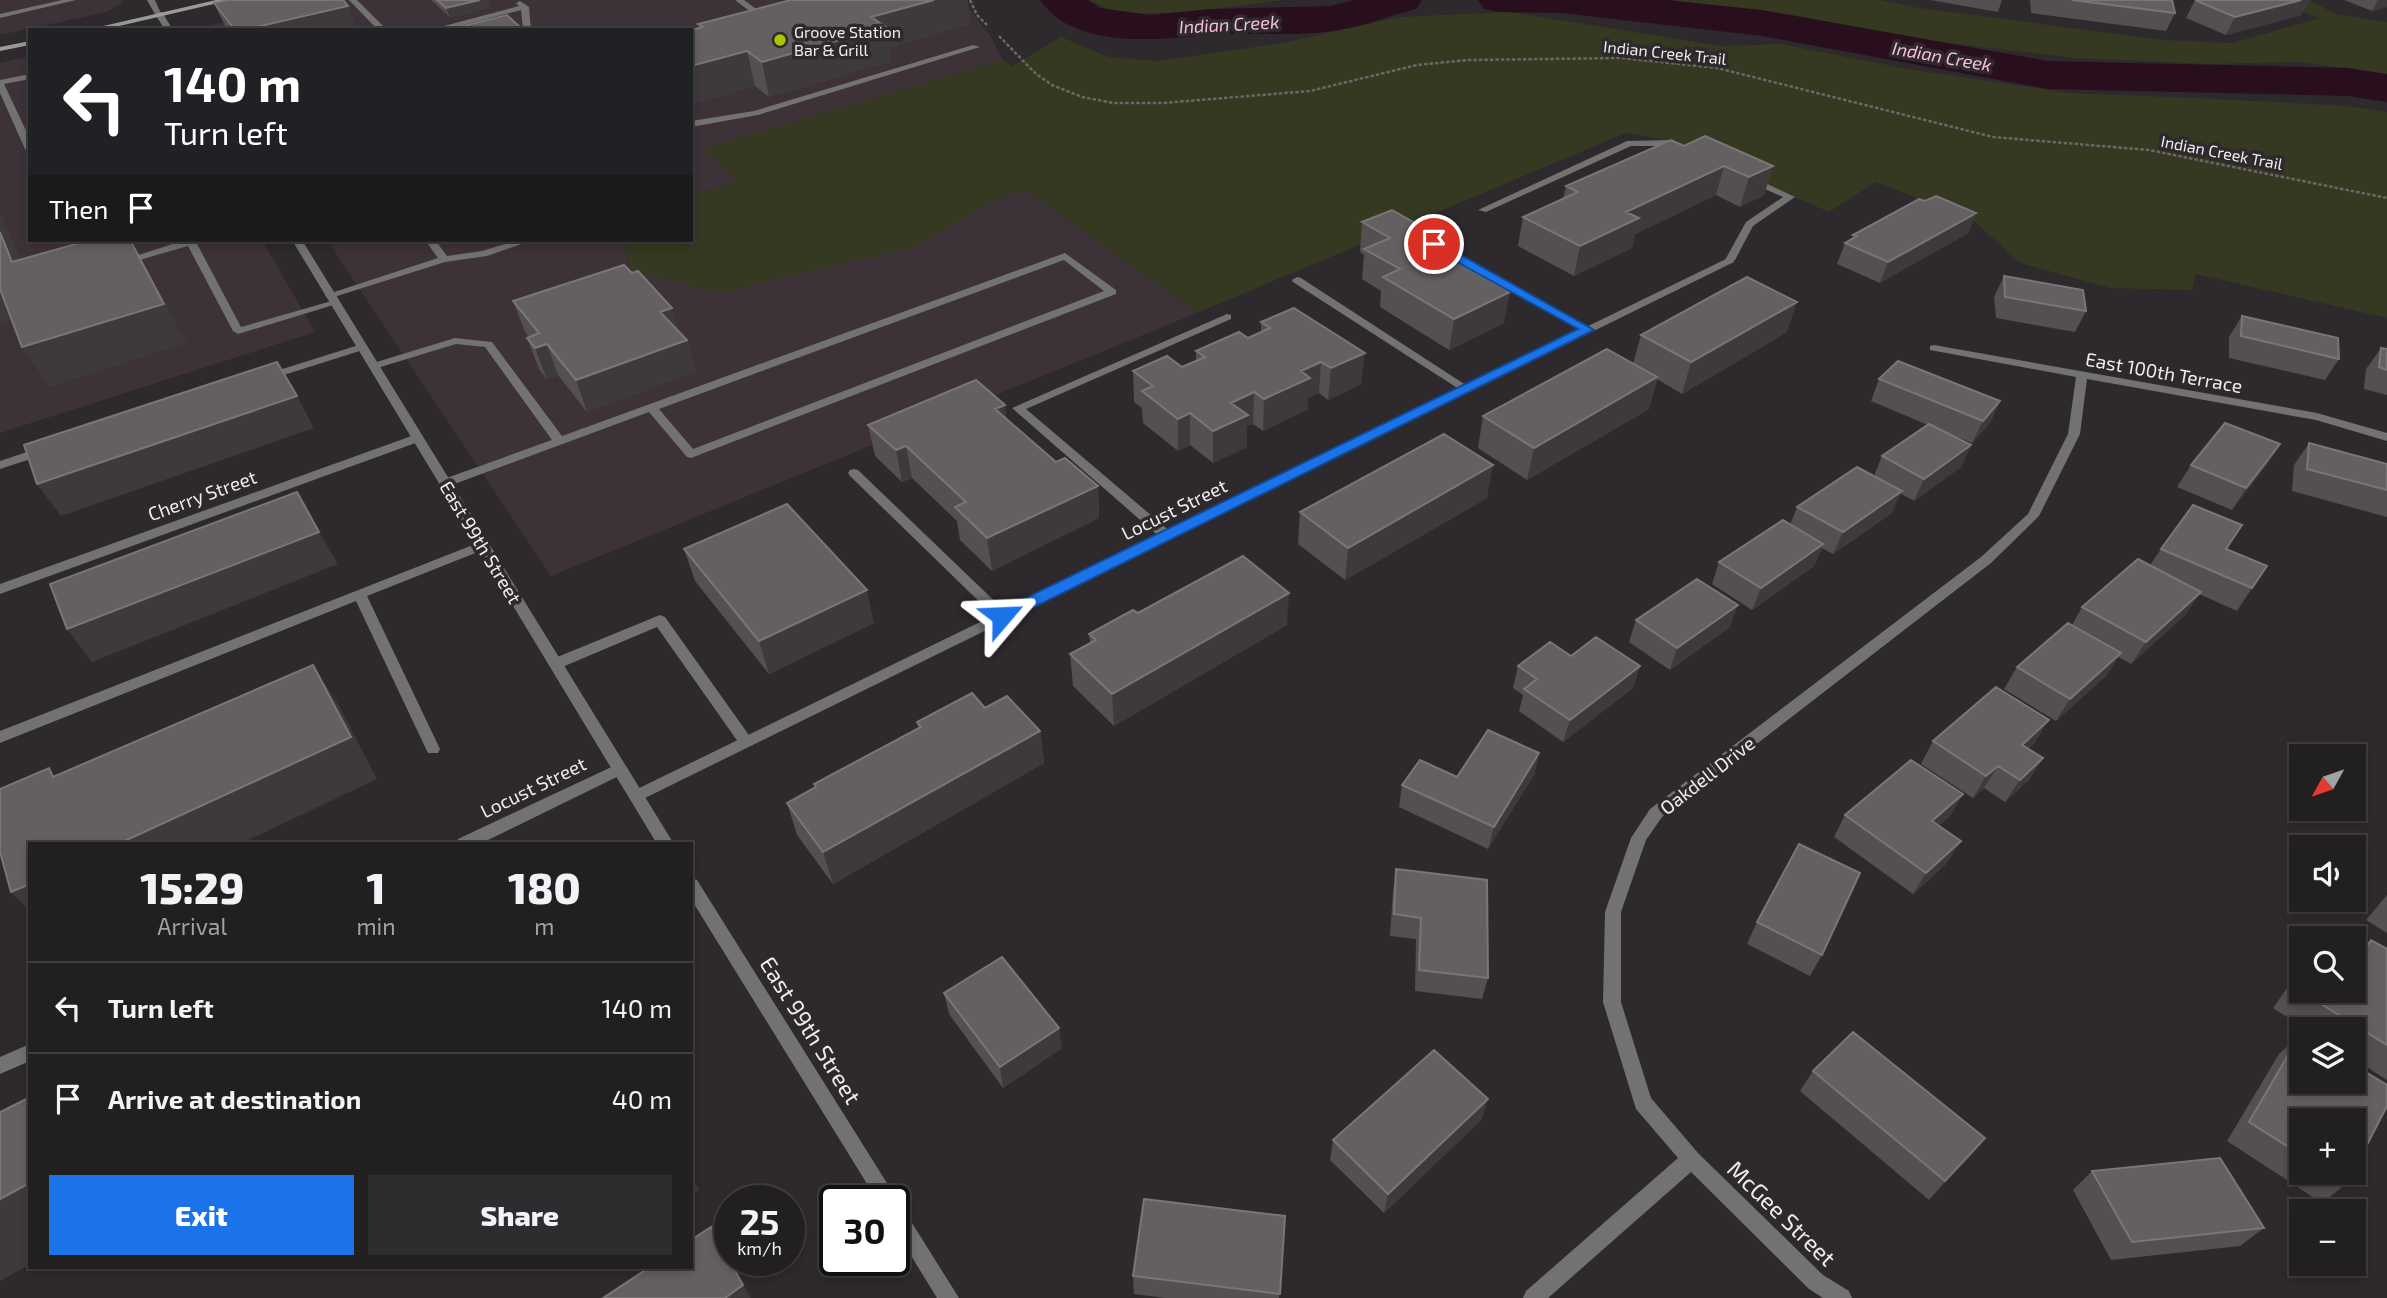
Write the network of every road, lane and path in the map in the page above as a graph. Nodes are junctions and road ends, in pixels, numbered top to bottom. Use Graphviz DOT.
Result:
graph roads {
  1 [pos="72,0"];
  2 [pos="150,0"];
  3 [pos="227,0"];
  4 [pos="353,0"];
  5 [pos="517,0"];
  6 [pos="738,0"];
  7 [pos="970,0"];
  8 [pos="526,7"];
  9 [pos="159,15"];
  10 [pos="0,16"];
  11 [pos="772,23"];
  12 [pos="99,28"];
  13 [pos="168,28"];
  14 [pos="381,28"];
  15 [pos="441,28"];
  16 [pos="527,28"];
  17 [pos="28,43"];
  18 [pos="976,47"];
  19 [pos="0,49"];
  20 [pos="28,77"];
  21 [pos="0,84"];
  22 [pos="693,124"];
  23 [pos="28,145"];
  24 [pos="1695,154"];
  25 [pos="1742,176"];
  26 [pos="2387,198"];
  27 [pos="1483,210"];
  28 [pos="1424,238"];
  29 [pos="188,242"];
  30 [pos="192,242"];
  31 [pos="298,242"];
  32 [pos="431,242"];
  33 [pos="522,242"];
  34 [pos="444,259"];
  35 [pos="108,266"];
  36 [pos="1297,280"];
  37 [pos="332,299"];
  38 [pos="1227,317"];
  39 [pos="1587,330"];
  40 [pos="362,346"];
  41 [pos="1934,348"];
  42 [pos="374,366"];
  43 [pos="2082,375"];
  44 [pos="245,384"];
  45 [pos="1466,389"];
  46 [pos="651,407"];
  47 [pos="417,438"];
  48 [pos="2387,438"];
  49 [pos="559,441"];
  50 [pos="52,448"];
  51 [pos="0,465"];
  52 [pos="854,473"];
  53 [pos="445,483"];
  54 [pos="1167,536"];
  55 [pos="483,545"];
  56 [pos="0,589"];
  57 [pos="359,594"];
  58 [pos="1002,616"];
  59 [pos="555,664"];
  60 [pos="0,737"];
  61 [pos="746,742"];
  62 [pos="433,749"];
  63 [pos="620,769"];
  64 [pos="636,796"];
  65 [pos="468,842"];
  66 [pos="665,842"];
  67 [pos="693,888"];
  68 [pos="28,1053"];
  69 [pos="0,1066"];
  70 [pos="1691,1158"];
  71 [pos="879,1185"];
  72 [pos="910,1236"];
  73 [pos="949,1298"];
  74 [pos="1533,1298"];
  75 [pos="1842,1298"];
  1 -- 10 [label="street"];
  2 -- 9 [label="street"];
  3 -- 9 [label="main road"];
  4 -- 14 [label="street"];
  5 -- 8 [label="street"];
  6 -- 11 [label="street"];
  7 -- 26 [label="path, Indian Creek Trail"];
  8 -- 15 [label="street"];
  8 -- 16 [label="street"];
  9 -- 12 [label="main road"];
  9 -- 13 [label="street"];
  17 -- 19 [label="main road"];
  18 -- 22 [label="street"];
  20 -- 21 [label="street"];
  21 -- 23 [label="street"];
  24 -- 27 [label="street"];
  25 -- 39 [label="street, Locust Street"];
  28 -- 39 [label="street"];
  29 -- 35 [label="street"];
  30 -- 37 [label="street"];
  31 -- 37 [label="street, East 99th Street"];
  32 -- 34 [label="street"];
  33 -- 34 [label="street"];
  34 -- 37 [label="street"];
  36 -- 45 [label="street"];
  37 -- 40 [label="street, East 99th Street"];
  38 -- 54 [label="street"];
  39 -- 45 [label="street, Locust Street"];
  40 -- 42 [label="street, East 99th Street"];
  40 -- 44 [label="street"];
  41 -- 43 [label="street, East 100th Terrace"];
  42 -- 47 [label="street, East 99th Street"];
  42 -- 49 [label="street"];
  43 -- 48 [label="street, East 100th Terrace"];
  43 -- 70 [label="street, Oakdell Drive"];
  45 -- 54 [label="street, Locust Street"];
  46 -- 46 [label="street"];
  46 -- 49 [label="street"];
  47 -- 53 [label="street, East 99th Street"];
  47 -- 56 [label="street, Cherry Street"];
  49 -- 53 [label="street"];
  50 -- 51 [label="street"];
  52 -- 58 [label="street"];
  53 -- 55 [label="street, East 99th Street"];
  54 -- 58 [label="street, Locust Street"];
  55 -- 57 [label="street"];
  55 -- 59 [label="street, East 99th Street"];
  57 -- 60 [label="street"];
  57 -- 62 [label="street"];
  58 -- 61 [label="street, Locust Street"];
  59 -- 61 [label="street"];
  59 -- 63 [label="street, East 99th Street"];
  61 -- 64 [label="street, Locust Street"];
  63 -- 64 [label="street, East 99th Street"];
  63 -- 65 [label="street, Locust Street"];
  64 -- 66 [label="street, East 99th Street"];
  67 -- 71 [label="street, East 99th Street"];
  68 -- 69 [label="street"];
  70 -- 74 [label="street"];
  70 -- 75 [label="street, McGee Street"];
  72 -- 73 [label="street"];
}
